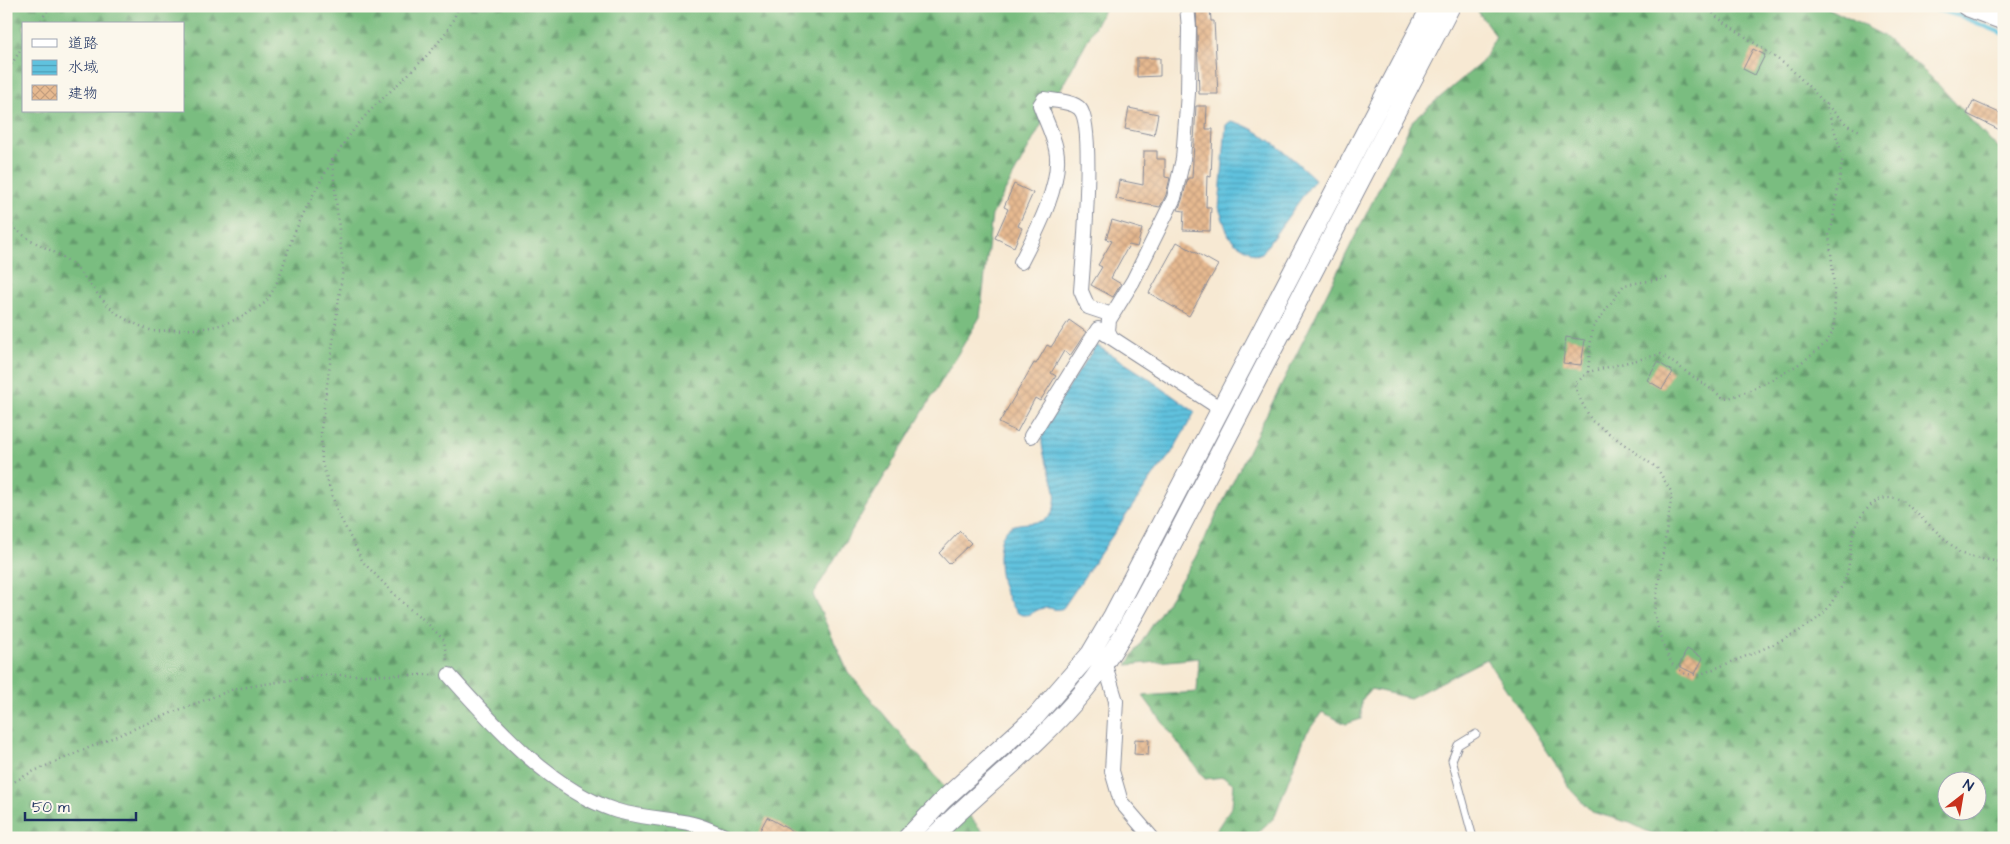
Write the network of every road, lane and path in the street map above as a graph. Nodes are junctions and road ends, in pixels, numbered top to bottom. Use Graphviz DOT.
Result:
graph roads {
  1 [pos="51,6"];
  2 [pos="458,6"];
  3 [pos="1188,6"];
  4 [pos="1431,6"];
  5 [pos="1452,6"];
  6 [pos="1706,6"];
  7 [pos="1967,6"];
  8 [pos="2004,20"];
  9 [pos="39,22"];
  10 [pos="22,47"];
  11 [pos="6,73"];
  12 [pos="1826,104"];
  13 [pos="1860,131"];
  14 [pos="332,159"];
  15 [pos="6,218"];
  16 [pos="1021,262"];
  17 [pos="1667,278"];
  18 [pos="1112,315"];
  19 [pos="1111,337"];
  20 [pos="1588,372"];
  21 [pos="1221,409"];
  22 [pos="1031,436"];
  23 [pos="2004,562"];
  24 [pos="1090,654"];
  25 [pos="1105,664"];
  26 [pos="449,676"];
  27 [pos="1476,734"];
  28 [pos="6,786"];
  29 [pos="729,838"];
  30 [pos="907,838"];
  31 [pos="932,838"];
  32 [pos="1152,838"];
  33 [pos="1473,838"];
  1 -- 9 [label="path"];
  2 -- 14 [label="path"];
  3 -- 18 [label="street"];
  4 -- 21 [label="street"];
  5 -- 25 [label="street"];
  6 -- 12 [label="path"];
  7 -- 8 [label="main road"];
  10 -- 11 [label="path"];
  12 -- 13 [label="path"];
  12 -- 20 [label="path"];
  14 -- 15 [label="path"];
  14 -- 26 [label="path"];
  16 -- 18 [label="street"];
  17 -- 20 [label="path"];
  18 -- 19 [label="street"];
  19 -- 21 [label="street"];
  19 -- 22 [label="street"];
  20 -- 23 [label="path"];
  21 -- 24 [label="street"];
  24 -- 25 [label="street"];
  24 -- 30 [label="street"];
  25 -- 31 [label="street"];
  25 -- 32 [label="street"];
  26 -- 28 [label="path"];
  26 -- 29 [label="street"];
  27 -- 33 [label="lane"];
}
